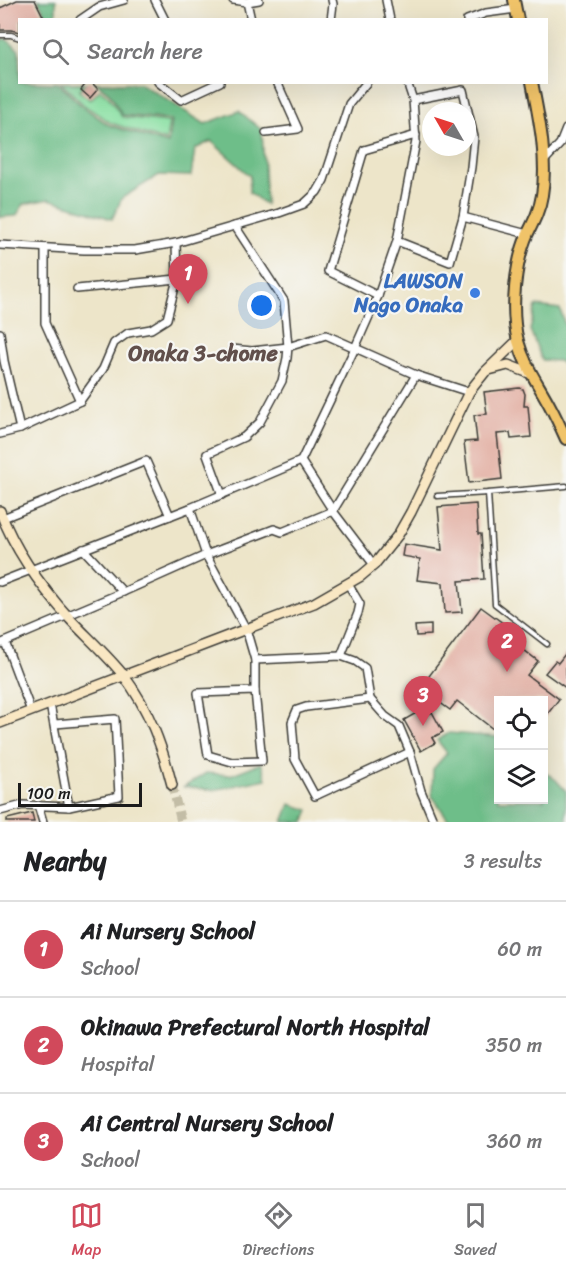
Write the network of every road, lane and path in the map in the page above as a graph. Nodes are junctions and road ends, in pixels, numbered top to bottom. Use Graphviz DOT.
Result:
graph roads {
  1 [pos="124,0"];
  2 [pos="155,0"];
  3 [pos="233,0"];
  4 [pos="259,0"];
  5 [pos="332,0"];
  6 [pos="386,0"];
  7 [pos="247,2"];
  8 [pos="516,9"];
  9 [pos="83,18"];
  10 [pos="164,18"];
  11 [pos="251,18"];
  12 [pos="331,18"];
  13 [pos="390,18"];
  14 [pos="472,18"];
  15 [pos="0,35"];
  16 [pos="18,37"];
  17 [pos="161,84"];
  18 [pos="216,84"];
  19 [pos="278,84"];
  20 [pos="365,84"];
  21 [pos="408,84"];
  22 [pos="531,84"];
  23 [pos="413,100"];
  24 [pos="566,129"];
  25 [pos="266,133"];
  26 [pos="416,135"];
  27 [pos="545,160"];
  28 [pos="463,217"];
  29 [pos="235,226"];
  30 [pos="527,234"];
  31 [pos="397,241"];
  32 [pos="176,243"];
  33 [pos="0,245"];
  34 [pos="45,248"];
  35 [pos="177,279"];
  36 [pos="77,289"];
  37 [pos="378,296"];
  38 [pos="0,333"];
  39 [pos="518,340"];
  40 [pos="288,347"];
  41 [pos="355,348"];
  42 [pos="232,349"];
  43 [pos="2,362"];
  44 [pos="485,372"];
  45 [pos="529,373"];
  46 [pos="417,375"];
  47 [pos="469,392"];
  48 [pos="80,400"];
  49 [pos="20,429"];
  50 [pos="0,434"];
  51 [pos="566,439"];
  52 [pos="301,461"];
  53 [pos="566,486"];
  54 [pos="488,494"];
  55 [pos="222,495"];
  56 [pos="437,496"];
  57 [pos="190,508"];
  58 [pos="333,511"];
  59 [pos="1,515"];
  60 [pos="170,516"];
  61 [pos="84,549"];
  62 [pos="206,555"];
  63 [pos="374,565"];
  64 [pos="32,570"];
  65 [pos="0,582"];
  66 [pos="348,584"];
  67 [pos="123,592"];
  68 [pos="68,616"];
  69 [pos="246,629"];
  70 [pos="2,643"];
  71 [pos="547,644"];
  72 [pos="341,656"];
  73 [pos="255,660"];
  74 [pos="123,676"];
  75 [pos="255,692"];
  76 [pos="370,699"];
  77 [pos="50,704"];
  78 [pos="31,711"];
  79 [pos="0,723"];
  80 [pos="55,724"];
  81 [pos="410,752"];
  82 [pos="172,785"];
  83 [pos="38,805"];
  84 [pos="69,807"];
  85 [pos="0,811"];
  86 [pos="43,822"];
  87 [pos="435,822"];
  1 -- 9 [label="street"];
  2 -- 10 [label="street"];
  3 -- 7 [label="street"];
  4 -- 7 [label="street"];
  5 -- 12 [label="street"];
  6 -- 13 [label="street"];
  7 -- 11 [label="street"];
  8 -- 14 [label="street"];
  15 -- 16 [label="lane"];
  17 -- 18 [label="street"];
  19 -- 25 [label="street"];
  20 -- 29 [label="street"];
  21 -- 23 [label="street"];
  22 -- 27 [label="main road"];
  23 -- 26 [label="street"];
  23 -- 28 [label="street"];
  24 -- 27 [label="street"];
  26 -- 31 [label="street"];
  26 -- 37 [label="street"];
  27 -- 30 [label="main road"];
  28 -- 30 [label="street"];
  28 -- 31 [label="street"];
  29 -- 32 [label="street"];
  29 -- 40 [label="street"];
  30 -- 39 [label="main road"];
  31 -- 37 [label="street"];
  32 -- 34 [label="street"];
  32 -- 35 [label="street"];
  33 -- 34 [label="street"];
  34 -- 48 [label="street"];
  35 -- 36 [label="street"];
  35 -- 48 [label="street"];
  37 -- 41 [label="street"];
  38 -- 43 [label="street"];
  39 -- 44 [label="street"];
  39 -- 45 [label="main road"];
  40 -- 41 [label="street"];
  40 -- 42 [label="street"];
  40 -- 55 [label="street"];
  41 -- 46 [label="street"];
  41 -- 52 [label="street"];
  43 -- 49 [label="street"];
  44 -- 45 [label="street"];
  44 -- 47 [label="street"];
  45 -- 51 [label="main road"];
  46 -- 47 [label="street"];
  46 -- 58 [label="street"];
  47 -- 63 [label="street"];
  48 -- 49 [label="street"];
  49 -- 50 [label="street"];
  52 -- 55 [label="street"];
  52 -- 58 [label="street"];
  53 -- 54 [label="lane"];
  54 -- 56 [label="lane"];
  54 -- 71 [label="lane"];
  55 -- 57 [label="street"];
  57 -- 60 [label="street"];
  57 -- 62 [label="street"];
  58 -- 62 [label="street"];
  58 -- 63 [label="street"];
  59 -- 60 [label="street"];
  59 -- 64 [label="street"];
  60 -- 61 [label="street"];
  61 -- 64 [label="street"];
  61 -- 67 [label="street"];
  62 -- 67 [label="street"];
  62 -- 69 [label="street"];
  63 -- 66 [label="street"];
  64 -- 65 [label="street"];
  64 -- 68 [label="street"];
  66 -- 69 [label="street"];
  66 -- 72 [label="street"];
  67 -- 68 [label="street"];
  68 -- 70 [label="street"];
  68 -- 74 [label="street"];
  69 -- 73 [label="street"];
  69 -- 74 [label="street"];
  70 -- 78 [label="street"];
  72 -- 73 [label="street"];
  72 -- 76 [label="street"];
  73 -- 75 [label="street"];
  74 -- 77 [label="street"];
  74 -- 82 [label="street"];
  75 -- 75 [label="street"];
  76 -- 81 [label="street"];
  76 -- 81 [label="street"];
  77 -- 78 [label="street"];
  77 -- 80 [label="street"];
  78 -- 79 [label="street"];
  80 -- 84 [label="street"];
  80 -- 84 [label="street"];
  81 -- 87 [label="street"];
  83 -- 84 [label="street"];
  83 -- 85 [label="street"];
  83 -- 86 [label="street"];
}
